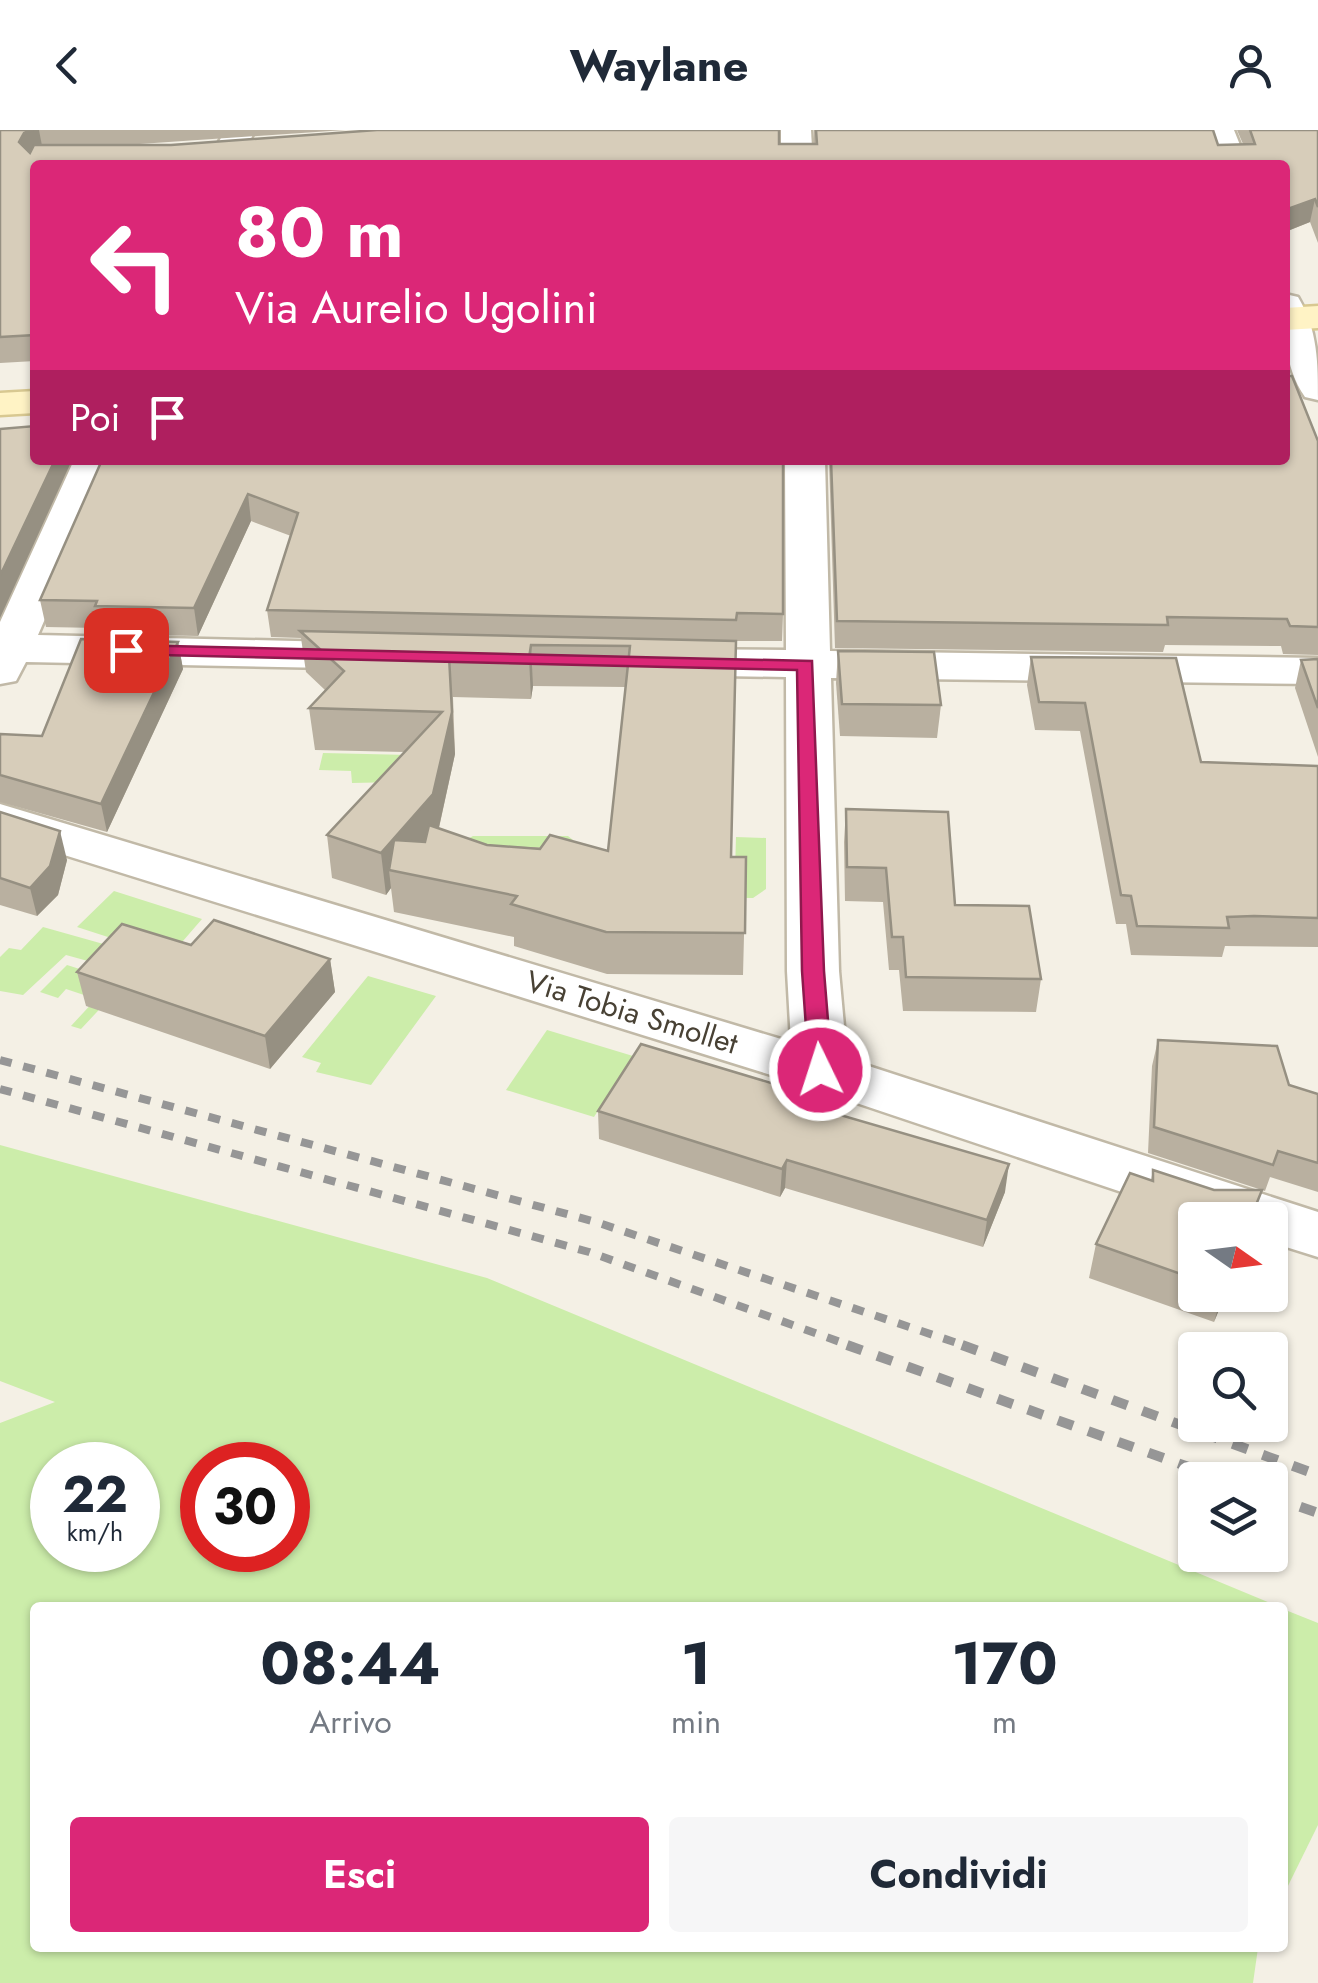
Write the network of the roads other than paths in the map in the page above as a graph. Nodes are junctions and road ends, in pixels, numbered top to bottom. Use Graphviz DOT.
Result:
graph roads {
  1 [pos="796,130"];
  2 [pos="1219,130"];
  3 [pos="231,149"];
  4 [pos="267,150"];
  5 [pos="192,155"];
  6 [pos="797,160"];
  7 [pos="1230,160"];
  8 [pos="1294,315"];
  9 [pos="1318,390"];
  10 [pos="30,402"];
  11 [pos="0,404"];
  12 [pos="92,465"];
  13 [pos="805,465"];
  14 [pos="4,656"];
  15 [pos="424,657"];
  16 [pos="620,661"];
  17 [pos="806,664"];
  18 [pos="1318,670"];
  19 [pos="0,818"];
  20 [pos="820,1070"];
  21 [pos="1318,1235"];
  1 -- 6 [label="street"];
  2 -- 7 [label="street"];
  3 -- 4 [label="street"];
  3 -- 5 [label="street"];
  8 -- 9 [label="street"];
  10 -- 11 [label="main road"];
  12 -- 14 [label="street"];
  13 -- 17 [label="street"];
  14 -- 15 [label="street"];
  16 -- 17 [label="street"];
  17 -- 18 [label="street"];
  17 -- 20 [label="street"];
  19 -- 20 [label="street, Via Tobia Smollet"];
  20 -- 21 [label="street, Via Tobia Smollet"];
}
